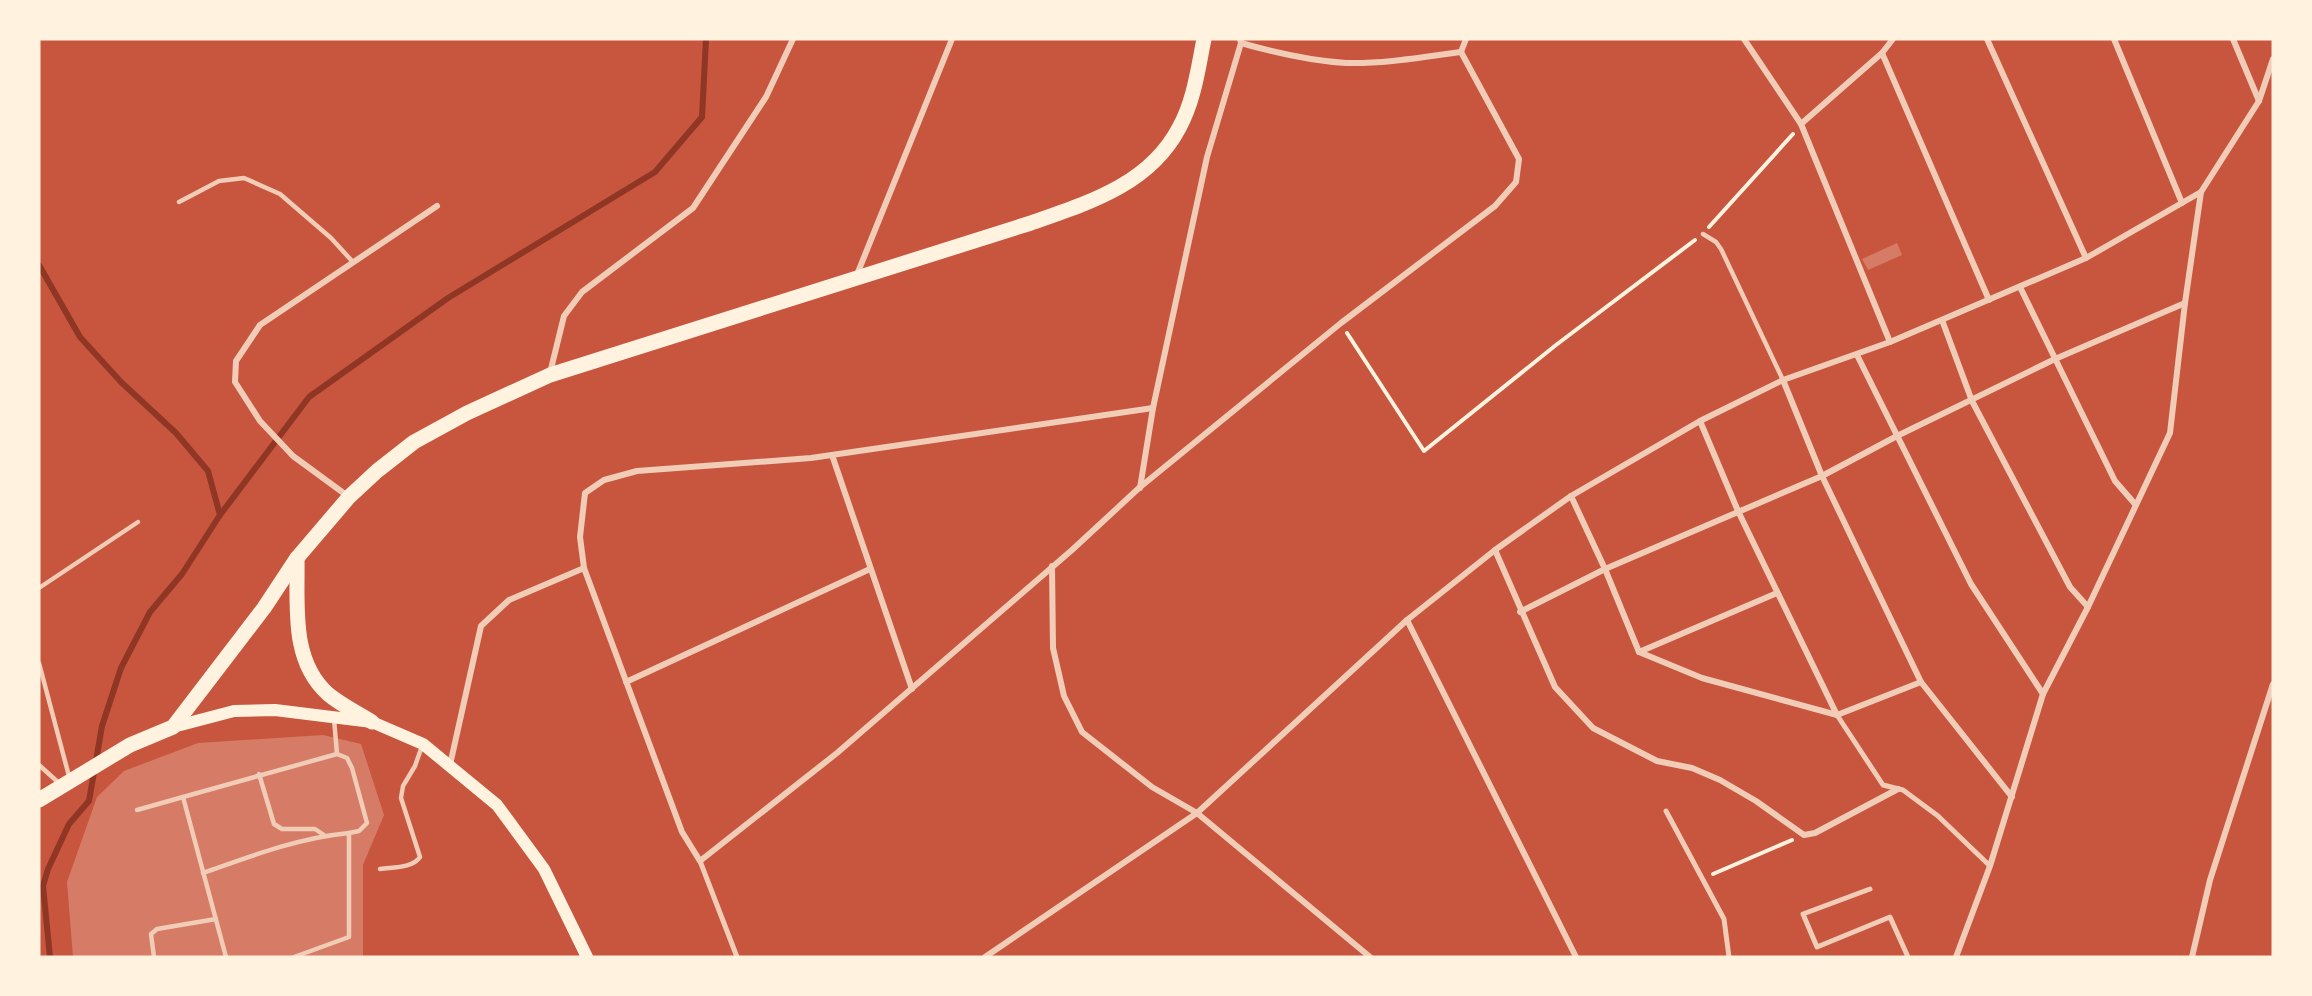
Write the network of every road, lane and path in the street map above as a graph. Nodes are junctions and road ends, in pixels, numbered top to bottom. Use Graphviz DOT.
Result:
graph roads {
  1 [pos="793,39"];
  2 [pos="952,39"];
  3 [pos="1466,39"];
  4 [pos="1744,39"];
  5 [pos="1893,39"];
  6 [pos="1987,39"];
  7 [pos="2114,39"];
  8 [pos="2233,39"];
  9 [pos="1202,40"];
  10 [pos="1241,41"];
  11 [pos="1461,52"];
  12 [pos="1882,53"];
  13 [pos="2273,59"];
  14 [pos="2259,101"];
  15 [pos="1801,124"];
  16 [pos="2201,192"];
  17 [pos="179,202"];
  18 [pos="2182,202"];
  19 [pos="437,206"];
  20 [pos="1703,234"];
  21 [pos="2086,258"];
  22 [pos="352,261"];
  23 [pos="856,278"];
  24 [pos="2020,287"];
  25 [pos="1989,300"];
  26 [pos="2185,303"];
  27 [pos="1942,320"];
  28 [pos="1341,323"];
  29 [pos="1890,342"];
  30 [pos="1857,355"];
  31 [pos="2055,359"];
  32 [pos="550,375"];
  33 [pos="1783,380"];
  34 [pos="1972,400"];
  35 [pos="1153,408"];
  36 [pos="1700,421"];
  37 [pos="1897,436"];
  38 [pos="832,455"];
  39 [pos="1822,476"];
  40 [pos="1139,488"];
  41 [pos="1570,496"];
  42 [pos="349,497"];
  43 [pos="2135,504"];
  44 [pos="1738,511"];
  45 [pos="138,522"];
  46 [pos="1495,550"];
  47 [pos="297,558"];
  48 [pos="1052,566"];
  49 [pos="584,568"];
  50 [pos="870,568"];
  51 [pos="1605,569"];
  52 [pos="39,588"];
  53 [pos="1777,593"];
  54 [pos="2088,607"];
  55 [pos="1520,612"];
  56 [pos="1407,620"];
  57 [pos="1639,652"];
  58 [pos="39,663"];
  59 [pos="626,682"];
  60 [pos="1921,682"];
  61 [pos="2273,684"];
  62 [pos="912,689"];
  63 [pos="2043,694"];
  64 [pos="1837,715"];
  65 [pos="334,719"];
  66 [pos="372,722"];
  67 [pos="173,727"];
  68 [pos="423,744"];
  69 [pos="337,754"];
  70 [pos="39,765"];
  71 [pos="450,765"];
  72 [pos="259,774"];
  73 [pos="66,783"];
  74 [pos="1898,789"];
  75 [pos="183,797"];
  76 [pos="2012,797"];
  77 [pos="39,800"];
  78 [pos="137,810"];
  79 [pos="1666,810"];
  80 [pos="1197,813"];
  81 [pos="349,833"];
  82 [pos="324,835"];
  83 [pos="1804,835"];
  84 [pos="700,861"];
  85 [pos="1990,867"];
  86 [pos="380,869"];
  87 [pos="203,873"];
  88 [pos="1702,879"];
  89 [pos="1870,889"];
  90 [pos="216,920"];
  91 [pos="154,957"];
  92 [pos="225,957"];
  93 [pos="294,957"];
  94 [pos="587,957"];
  95 [pos="737,957"];
  96 [pos="985,957"];
  97 [pos="1370,957"];
  98 [pos="1576,957"];
  99 [pos="1729,957"];
  100 [pos="1908,957"];
  101 [pos="1956,957"];
  102 [pos="2192,957"];
  1 -- 32 [label="street"];
  2 -- 23 [label="street"];
  3 -- 11 [label="street"];
  4 -- 15 [label="street"];
  5 -- 12 [label="street"];
  6 -- 21 [label="street"];
  7 -- 18 [label="street"];
  8 -- 14 [label="street"];
  9 -- 23 [label="main road"];
  10 -- 11 [label="street"];
  10 -- 35 [label="street"];
  11 -- 28 [label="street"];
  12 -- 15 [label="street"];
  12 -- 25 [label="street"];
  13 -- 14 [label="street"];
  14 -- 16 [label="street"];
  15 -- 20 [label="path"];
  15 -- 29 [label="street"];
  16 -- 18 [label="street"];
  16 -- 26 [label="street"];
  17 -- 22 [label="lane"];
  18 -- 21 [label="street"];
  19 -- 22 [label="street"];
  20 -- 28 [label="path"];
  20 -- 33 [label="lane"];
  21 -- 24 [label="street"];
  22 -- 42 [label="street"];
  23 -- 32 [label="main road"];
  24 -- 25 [label="street"];
  24 -- 31 [label="street"];
  25 -- 27 [label="street"];
  26 -- 31 [label="street"];
  26 -- 43 [label="street"];
  27 -- 29 [label="street"];
  27 -- 34 [label="street"];
  28 -- 40 [label="street"];
  29 -- 30 [label="street"];
  30 -- 33 [label="street"];
  30 -- 37 [label="street"];
  31 -- 34 [label="street"];
  31 -- 43 [label="street"];
  32 -- 42 [label="main road"];
  33 -- 36 [label="street"];
  33 -- 39 [label="street"];
  34 -- 37 [label="street"];
  34 -- 54 [label="street"];
  35 -- 38 [label="street"];
  35 -- 40 [label="street"];
  36 -- 41 [label="street"];
  36 -- 44 [label="street"];
  37 -- 39 [label="street"];
  37 -- 63 [label="street"];
  38 -- 49 [label="street"];
  38 -- 50 [label="street"];
  39 -- 44 [label="street"];
  39 -- 60 [label="street"];
  40 -- 48 [label="street"];
  41 -- 46 [label="street"];
  41 -- 51 [label="street"];
  42 -- 47 [label="main road"];
  43 -- 54 [label="street"];
  44 -- 51 [label="street"];
  44 -- 53 [label="street"];
  45 -- 52 [label="lane"];
  46 -- 55 [label="street"];
  46 -- 56 [label="street"];
  47 -- 66 [label="main road"];
  47 -- 67 [label="main road"];
  48 -- 62 [label="street"];
  48 -- 80 [label="street"];
  49 -- 59 [label="street"];
  49 -- 71 [label="street"];
  50 -- 59 [label="street"];
  50 -- 62 [label="street"];
  51 -- 55 [label="street"];
  51 -- 57 [label="street"];
  53 -- 57 [label="street"];
  53 -- 64 [label="street"];
  54 -- 63 [label="street"];
  55 -- 83 [label="street"];
  56 -- 80 [label="street"];
  56 -- 98 [label="street"];
  57 -- 64 [label="street"];
  58 -- 73 [label="lane"];
  59 -- 84 [label="street"];
  60 -- 64 [label="street"];
  60 -- 76 [label="street"];
  61 -- 102 [label="street"];
  62 -- 84 [label="street"];
  63 -- 76 [label="street"];
  64 -- 74 [label="street"];
  65 -- 66 [label="main road"];
  65 -- 67 [label="main road"];
  65 -- 69 [label="lane"];
  66 -- 68 [label="main road"];
  67 -- 73 [label="main road"];
  68 -- 71 [label="main road"];
  68 -- 86 [label="lane"];
  69 -- 72 [label="lane"];
  69 -- 81 [label="lane"];
  70 -- 73 [label="lane"];
  71 -- 94 [label="main road"];
  72 -- 75 [label="lane"];
  72 -- 82 [label="lane"];
  73 -- 77 [label="main road"];
  74 -- 83 [label="street"];
  74 -- 85 [label="street"];
  75 -- 78 [label="lane"];
  75 -- 87 [label="lane"];
  76 -- 85 [label="street"];
  79 -- 88 [label="street"];
  80 -- 96 [label="street"];
  80 -- 97 [label="street"];
  81 -- 82 [label="lane"];
  81 -- 93 [label="lane"];
  82 -- 87 [label="lane"];
  83 -- 88 [label="path"];
  84 -- 95 [label="street"];
  85 -- 101 [label="street"];
  87 -- 90 [label="lane"];
  88 -- 99 [label="street"];
  89 -- 100 [label="street"];
  90 -- 91 [label="lane"];
  90 -- 92 [label="lane"];
}
